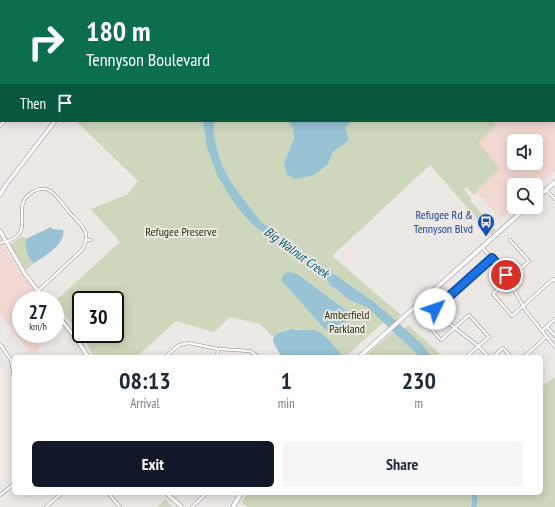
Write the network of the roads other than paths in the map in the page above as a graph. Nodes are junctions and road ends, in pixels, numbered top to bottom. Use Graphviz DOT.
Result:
graph roads {
  1 [pos="54,122"];
  2 [pos="555,182"];
  3 [pos="546,190"];
  4 [pos="543,193"];
  5 [pos="0,195"];
  6 [pos="555,199"];
  7 [pos="519,214"];
  8 [pos="0,231"];
  9 [pos="86,240"];
  10 [pos="92,240"];
  11 [pos="510,240"];
  12 [pos="6,242"];
  13 [pos="0,243"];
  14 [pos="482,247"];
  15 [pos="492,258"];
  16 [pos="509,280"];
  17 [pos="554,280"];
  18 [pos="38,291"];
  19 [pos="425,298"];
  20 [pos="523,306"];
  21 [pos="435,309"];
  22 [pos="421,317"];
  23 [pos="555,319"];
  24 [pos="64,323"];
  25 [pos="547,327"];
  26 [pos="454,328"];
  27 [pos="542,331"];
  28 [pos="555,336"];
  29 [pos="546,337"];
  30 [pos="0,344"];
  31 [pos="478,346"];
  32 [pos="555,347"];
  33 [pos="1,348"];
  34 [pos="218,349"];
  35 [pos="87,355"];
  36 [pos="167,355"];
  37 [pos="216,355"];
  38 [pos="257,355"];
  39 [pos="361,355"];
  40 [pos="468,355"];
  41 [pos="487,355"];
  42 [pos="495,355"];
  43 [pos="509,355"];
  44 [pos="526,355"];
  45 [pos="12,366"];
  46 [pos="12,486"];
  47 [pos="0,495"];
  48 [pos="60,495"];
  49 [pos="110,495"];
  50 [pos="168,495"];
  51 [pos="205,495"];
  52 [pos="240,495"];
  53 [pos="46,507"];
  54 [pos="120,507"];
  55 [pos="182,507"];
  56 [pos="192,507"];
  57 [pos="233,507"];
  1 -- 5 [label="street"];
  2 -- 3 [label="main road"];
  3 -- 4 [label="main road"];
  3 -- 6 [label="street"];
  7 -- 14 [label="main road"];
  8 -- 12 [label="street"];
  9 -- 10 [label="street"];
  9 -- 12 [label="street"];
  9 -- 18 [label="street"];
  11 -- 16 [label="street"];
  12 -- 13 [label="street"];
  12 -- 18 [label="street"];
  14 -- 15 [label="street"];
  14 -- 19 [label="main road"];
  15 -- 16 [label="street"];
  15 -- 21 [label="street"];
  16 -- 20 [label="street"];
  16 -- 20 [label="street"];
  17 -- 20 [label="street"];
  19 -- 21 [label="street"];
  19 -- 39 [label="main road"];
  20 -- 27 [label="street"];
  21 -- 26 [label="street"];
  22 -- 26 [label="street"];
  23 -- 25 [label="street"];
  24 -- 35 [label="street"];
  25 -- 27 [label="street"];
  25 -- 28 [label="street"];
  26 -- 31 [label="street"];
  26 -- 31 [label="street"];
  27 -- 29 [label="street"];
  29 -- 32 [label="street"];
  29 -- 44 [label="street"];
  30 -- 33 [label="street"];
  31 -- 40 [label="street"];
  31 -- 41 [label="street"];
  33 -- 45 [label="street"];
  34 -- 36 [label="street"];
  34 -- 37 [label="street"];
  34 -- 38 [label="street"];
  42 -- 43 [label="street"];
  46 -- 47 [label="street"];
  48 -- 53 [label="street"];
  49 -- 54 [label="street"];
  50 -- 55 [label="street"];
  51 -- 56 [label="street"];
  52 -- 57 [label="main road"];
}
